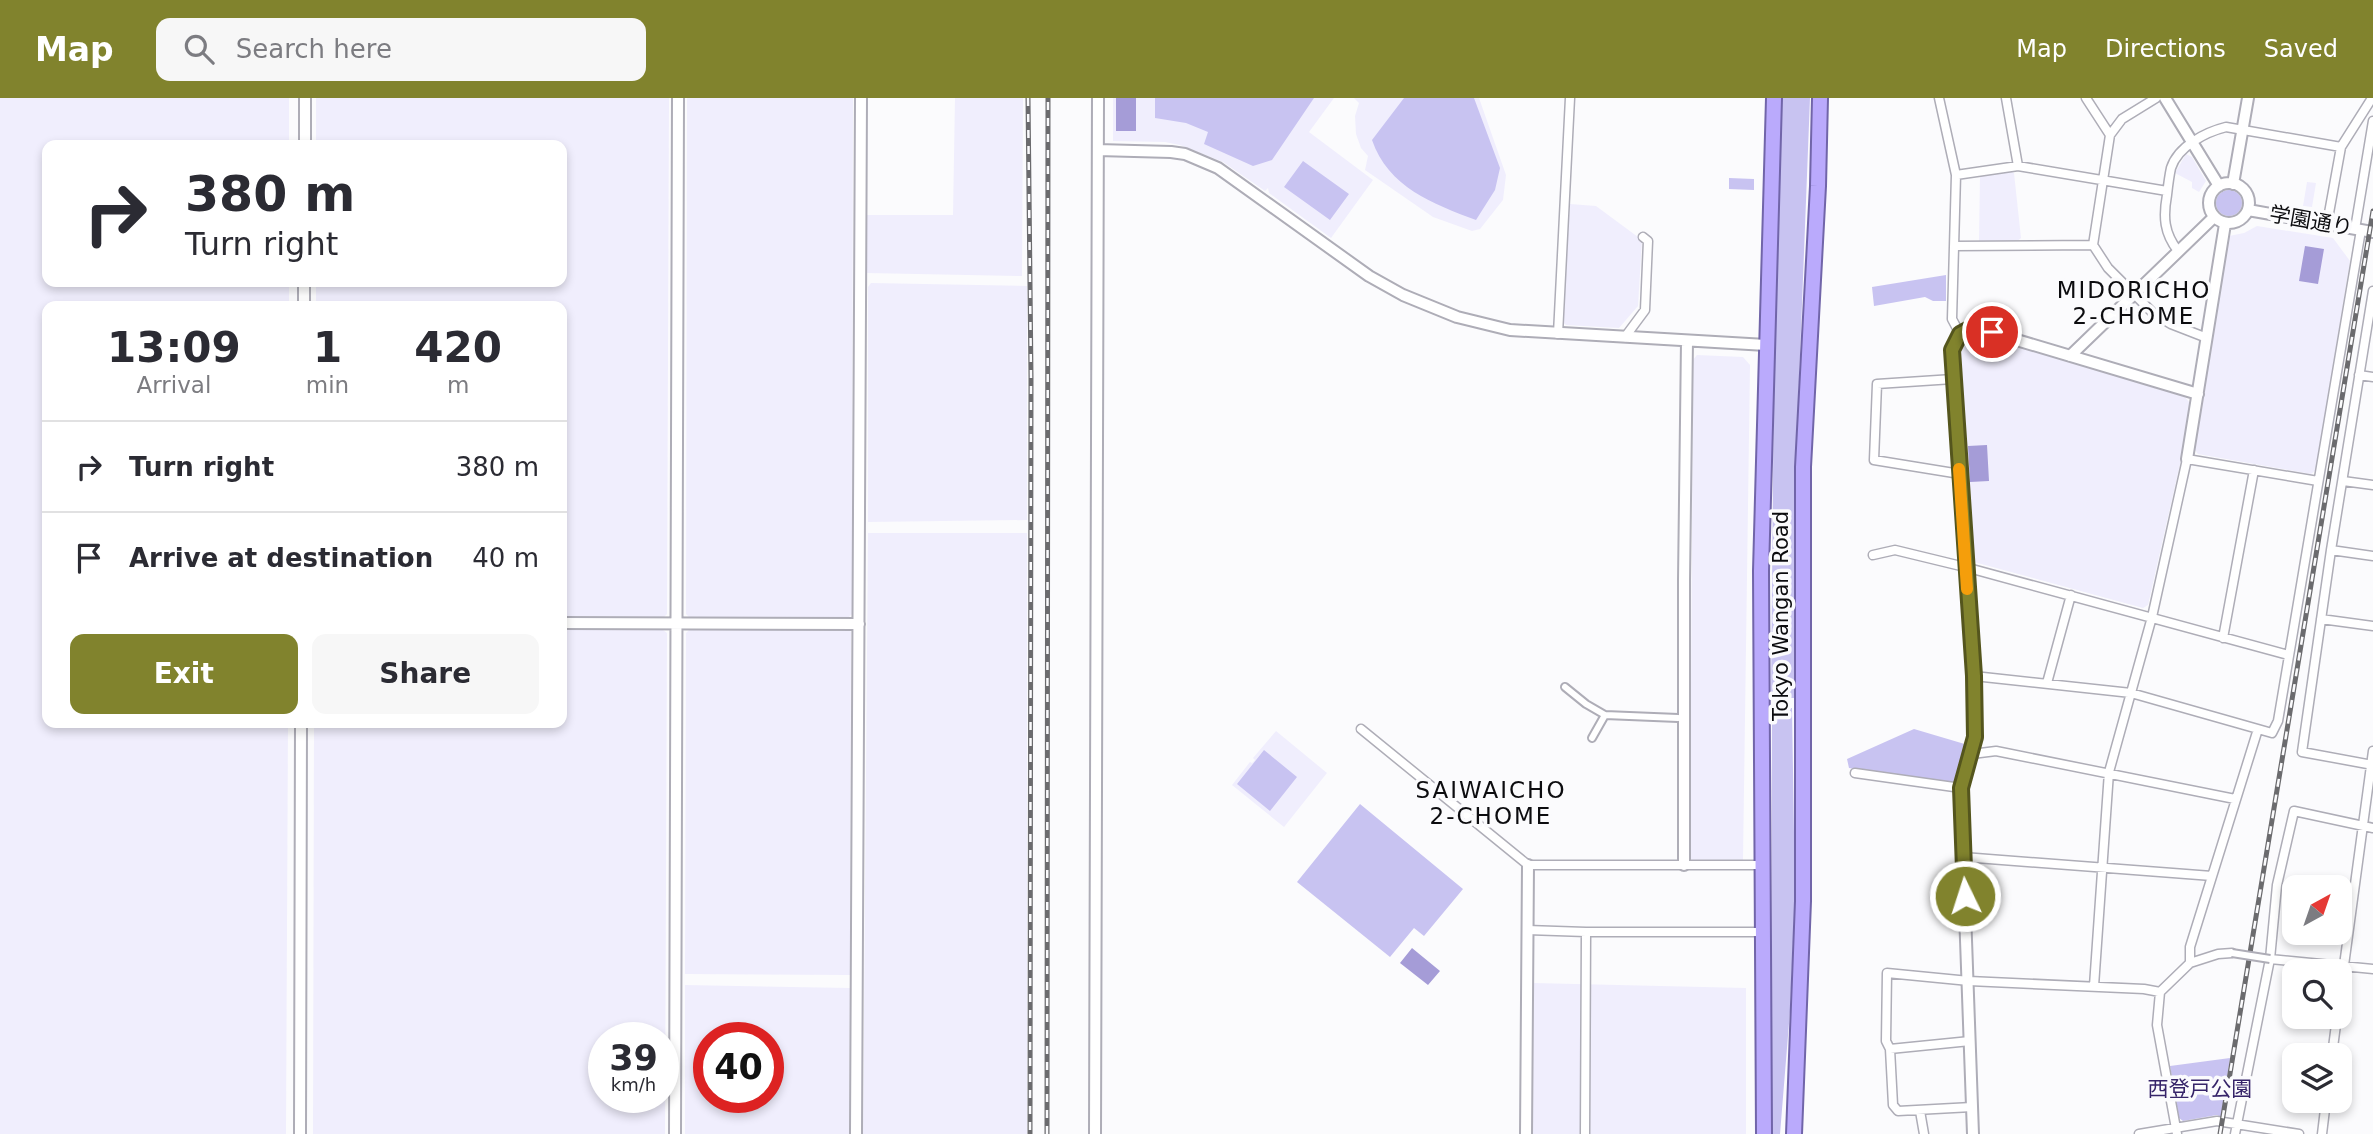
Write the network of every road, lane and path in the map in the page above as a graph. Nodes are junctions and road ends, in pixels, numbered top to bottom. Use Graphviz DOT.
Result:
graph roads {
  1 [pos="305,98"];
  2 [pos="678,98"];
  3 [pos="861,98"];
  4 [pos="1098,98"];
  5 [pos="1570,98"];
  6 [pos="1774,98"];
  7 [pos="1820,98"];
  8 [pos="1938,98"];
  9 [pos="2006,98"];
  10 [pos="2086,98"];
  11 [pos="2156,98"];
  12 [pos="2165,98"];
  13 [pos="2248,98"];
  14 [pos="2372,98"];
  15 [pos="2373,121"];
  16 [pos="2242,129"];
  17 [pos="2110,135"];
  18 [pos="305,140"];
  19 [pos="2193,143"];
  20 [pos="2341,147"];
  21 [pos="1098,150"];
  22 [pos="2018,166"];
  23 [pos="1956,175"];
  24 [pos="2102,180"];
  25 [pos="2233,184"];
  26 [pos="2219,186"];
  27 [pos="2167,191"];
  28 [pos="2248,210"];
  29 [pos="2214,217"];
  30 [pos="2225,224"];
  31 [pos="2327,224"];
  32 [pos="2358,230"];
  33 [pos="2373,232"];
  34 [pos="1643,237"];
  35 [pos="2093,245"];
  36 [pos="1954,246"];
  37 [pos="2178,251"];
  38 [pos="2373,291"];
  39 [pos="2133,294"];
  40 [pos="2372,307"];
  41 [pos="1558,334"];
  42 [pos="1960,334"];
  43 [pos="1625,337"];
  44 [pos="2207,338"];
  45 [pos="1687,341"];
  46 [pos="1766,345"];
  47 [pos="2070,356"];
  48 [pos="2359,374"];
  49 [pos="2373,377"];
  50 [pos="1953,379"];
  51 [pos="2198,394"];
  52 [pos="2187,459"];
  53 [pos="2254,470"];
  54 [pos="1960,474"];
  55 [pos="2318,481"];
  56 [pos="2343,481"];
  57 [pos="2373,485"];
  58 [pos="2331,550"];
  59 [pos="1874,555"];
  60 [pos="2373,556"];
  61 [pos="1965,567"];
  62 [pos="2071,595"];
  63 [pos="2152,617"];
  64 [pos="2321,619"];
  65 [pos="567,623"];
  66 [pos="677,623"];
  67 [pos="859,624"];
  68 [pos="2373,626"];
  69 [pos="2223,638"];
  70 [pos="2288,655"];
  71 [pos="1974,676"];
  72 [pos="2047,683"];
  73 [pos="1565,687"];
  74 [pos="2131,693"];
  75 [pos="1605,715"];
  76 [pos="1678,719"];
  77 [pos="301,728"];
  78 [pos="1361,729"];
  79 [pos="2258,729"];
  80 [pos="1591,738"];
  81 [pos="2373,751"];
  82 [pos="1972,754"];
  83 [pos="2372,765"];
  84 [pos="2109,772"];
  85 [pos="1855,773"];
  86 [pos="1961,788"];
  87 [pos="2235,799"];
  88 [pos="2363,825"];
  89 [pos="2373,828"];
  90 [pos="1963,857"];
  91 [pos="1528,865"];
  92 [pos="1684,865"];
  93 [pos="1763,865"];
  94 [pos="2101,867"];
  95 [pos="2212,876"];
  96 [pos="1527,930"];
  97 [pos="1586,932"];
  98 [pos="1762,932"];
  99 [pos="2232,953"];
  100 [pos="2270,959"];
  101 [pos="2344,959"];
  102 [pos="2282,960"];
  103 [pos="2190,963"];
  104 [pos="2352,967"];
  105 [pos="2373,969"];
  106 [pos="1969,981"];
  107 [pos="2094,986"];
  108 [pos="2160,992"];
  109 [pos="1970,1041"];
  110 [pos="1890,1049"];
  111 [pos="1794,1101"];
  112 [pos="1972,1107"];
  113 [pos="1920,1111"];
  114 [pos="2325,1113"];
  115 [pos="2236,1129"];
  116 [pos="2176,1131"];
  117 [pos="300,1134"];
  118 [pos="675,1134"];
  119 [pos="856,1134"];
  120 [pos="1094,1134"];
  121 [pos="1527,1134"];
  122 [pos="1585,1134"];
  123 [pos="1764,1134"];
  124 [pos="1785,1134"];
  125 [pos="1794,1134"];
  126 [pos="1924,1134"];
  127 [pos="1973,1134"];
  128 [pos="2139,1134"];
  129 [pos="2299,1134"];
  130 [pos="2322,1134"];
  1 -- 18 [label="street"];
  2 -- 66 [label="street"];
  3 -- 67 [label="street"];
  4 -- 21 [label="street"];
  5 -- 41 [label="street"];
  6 -- 46 [label="highway, Tokyo Wangan Road"];
  7 -- 111 [label="highway, Tokyo Wangan Road"];
  8 -- 23 [label="street"];
  9 -- 22 [label="street"];
  10 -- 17 [label="street"];
  11 -- 17 [label="street"];
  12 -- 19 [label="street"];
  13 -- 16 [label="street"];
  14 -- 20 [label="street"];
  15 -- 32 [label="street"];
  16 -- 19 [label="street"];
  16 -- 20 [label="street"];
  16 -- 25 [label="street"];
  17 -- 24 [label="street"];
  19 -- 26 [label="street"];
  19 -- 27 [label="street"];
  20 -- 31 [label="street"];
  21 -- 41 [label="street"];
  21 -- 120 [label="street"];
  22 -- 23 [label="street"];
  22 -- 24 [label="street"];
  23 -- 36 [label="street"];
  24 -- 27 [label="street"];
  24 -- 35 [label="street"];
  25 -- 26 [label="street"];
  25 -- 28 [label="street"];
  26 -- 29 [label="street"];
  27 -- 37 [label="street"];
  28 -- 30 [label="street"];
  28 -- 31 [label="street, 学園通り"];
  29 -- 30 [label="street"];
  29 -- 37 [label="street"];
  30 -- 44 [label="street"];
  31 -- 32 [label="street, 学園通り"];
  32 -- 33 [label="street, 学園通り"];
  32 -- 55 [label="street"];
  34 -- 43 [label="street"];
  35 -- 36 [label="street"];
  35 -- 39 [label="street"];
  36 -- 42 [label="street"];
  37 -- 39 [label="street"];
  38 -- 40 [label="street"];
  39 -- 44 [label="street"];
  39 -- 47 [label="street"];
  40 -- 48 [label="street"];
  41 -- 43 [label="street"];
  42 -- 47 [label="street"];
  42 -- 50 [label="street"];
  43 -- 45 [label="street"];
  44 -- 51 [label="street"];
  45 -- 46 [label="street"];
  45 -- 92 [label="street"];
  46 -- 93 [label="highway, Tokyo Wangan Road"];
  47 -- 51 [label="street"];
  48 -- 49 [label="street"];
  48 -- 56 [label="street"];
  50 -- 54 [label="street"];
  50 -- 54 [label="street"];
  51 -- 52 [label="street"];
  52 -- 53 [label="street"];
  52 -- 63 [label="street"];
  53 -- 55 [label="street"];
  53 -- 69 [label="street"];
  54 -- 61 [label="street"];
  55 -- 70 [label="street"];
  56 -- 57 [label="street"];
  56 -- 58 [label="street"];
  58 -- 60 [label="street"];
  58 -- 64 [label="street"];
  59 -- 61 [label="street"];
  61 -- 62 [label="street"];
  61 -- 71 [label="street"];
  62 -- 63 [label="street"];
  62 -- 72 [label="street"];
  63 -- 69 [label="street"];
  63 -- 74 [label="street"];
  64 -- 68 [label="street"];
  64 -- 83 [label="street"];
  65 -- 66 [label="street"];
  66 -- 67 [label="street"];
  66 -- 118 [label="street"];
  67 -- 119 [label="street"];
  69 -- 70 [label="street"];
  70 -- 79 [label="street"];
  71 -- 72 [label="street"];
  71 -- 82 [label="street"];
  72 -- 74 [label="street"];
  73 -- 75 [label="street"];
  74 -- 79 [label="street"];
  74 -- 84 [label="street"];
  75 -- 76 [label="street"];
  75 -- 80 [label="street"];
  77 -- 117 [label="street"];
  78 -- 91 [label="street"];
  79 -- 87 [label="street"];
  81 -- 83 [label="street"];
  82 -- 84 [label="street"];
  82 -- 86 [label="street"];
  83 -- 88 [label="street"];
  84 -- 87 [label="street"];
  84 -- 94 [label="street"];
  85 -- 86 [label="street"];
  86 -- 90 [label="street"];
  87 -- 95 [label="street"];
  88 -- 89 [label="street"];
  88 -- 100 [label="street"];
  88 -- 101 [label="street"];
  90 -- 94 [label="street"];
  90 -- 106 [label="street"];
  91 -- 92 [label="street"];
  91 -- 96 [label="street"];
  92 -- 93 [label="street"];
  93 -- 98 [label="highway, Tokyo Wangan Road"];
  94 -- 95 [label="street"];
  94 -- 107 [label="street"];
  95 -- 103 [label="street"];
  96 -- 97 [label="street"];
  96 -- 121 [label="street"];
  97 -- 98 [label="street"];
  97 -- 122 [label="street"];
  98 -- 123 [label="highway, Tokyo Wangan Road"];
  99 -- 100 [label="street, bridge"];
  99 -- 103 [label="street"];
  100 -- 102 [label="street"];
  100 -- 115 [label="street"];
  103 -- 108 [label="street"];
  104 -- 105 [label="street"];
  106 -- 107 [label="street"];
  106 -- 109 [label="street"];
  106 -- 110 [label="street"];
  107 -- 108 [label="street"];
  108 -- 116 [label="street"];
  109 -- 110 [label="street"];
  109 -- 112 [label="street"];
  110 -- 113 [label="street"];
  111 -- 124 [label="highway"];
  111 -- 125 [label="highway, Tokyo Wangan Road"];
  112 -- 113 [label="street"];
  112 -- 127 [label="street"];
  113 -- 126 [label="street"];
  114 -- 130 [label="street"];
  115 -- 116 [label="street"];
  115 -- 129 [label="street"];
  116 -- 128 [label="street"];
}
